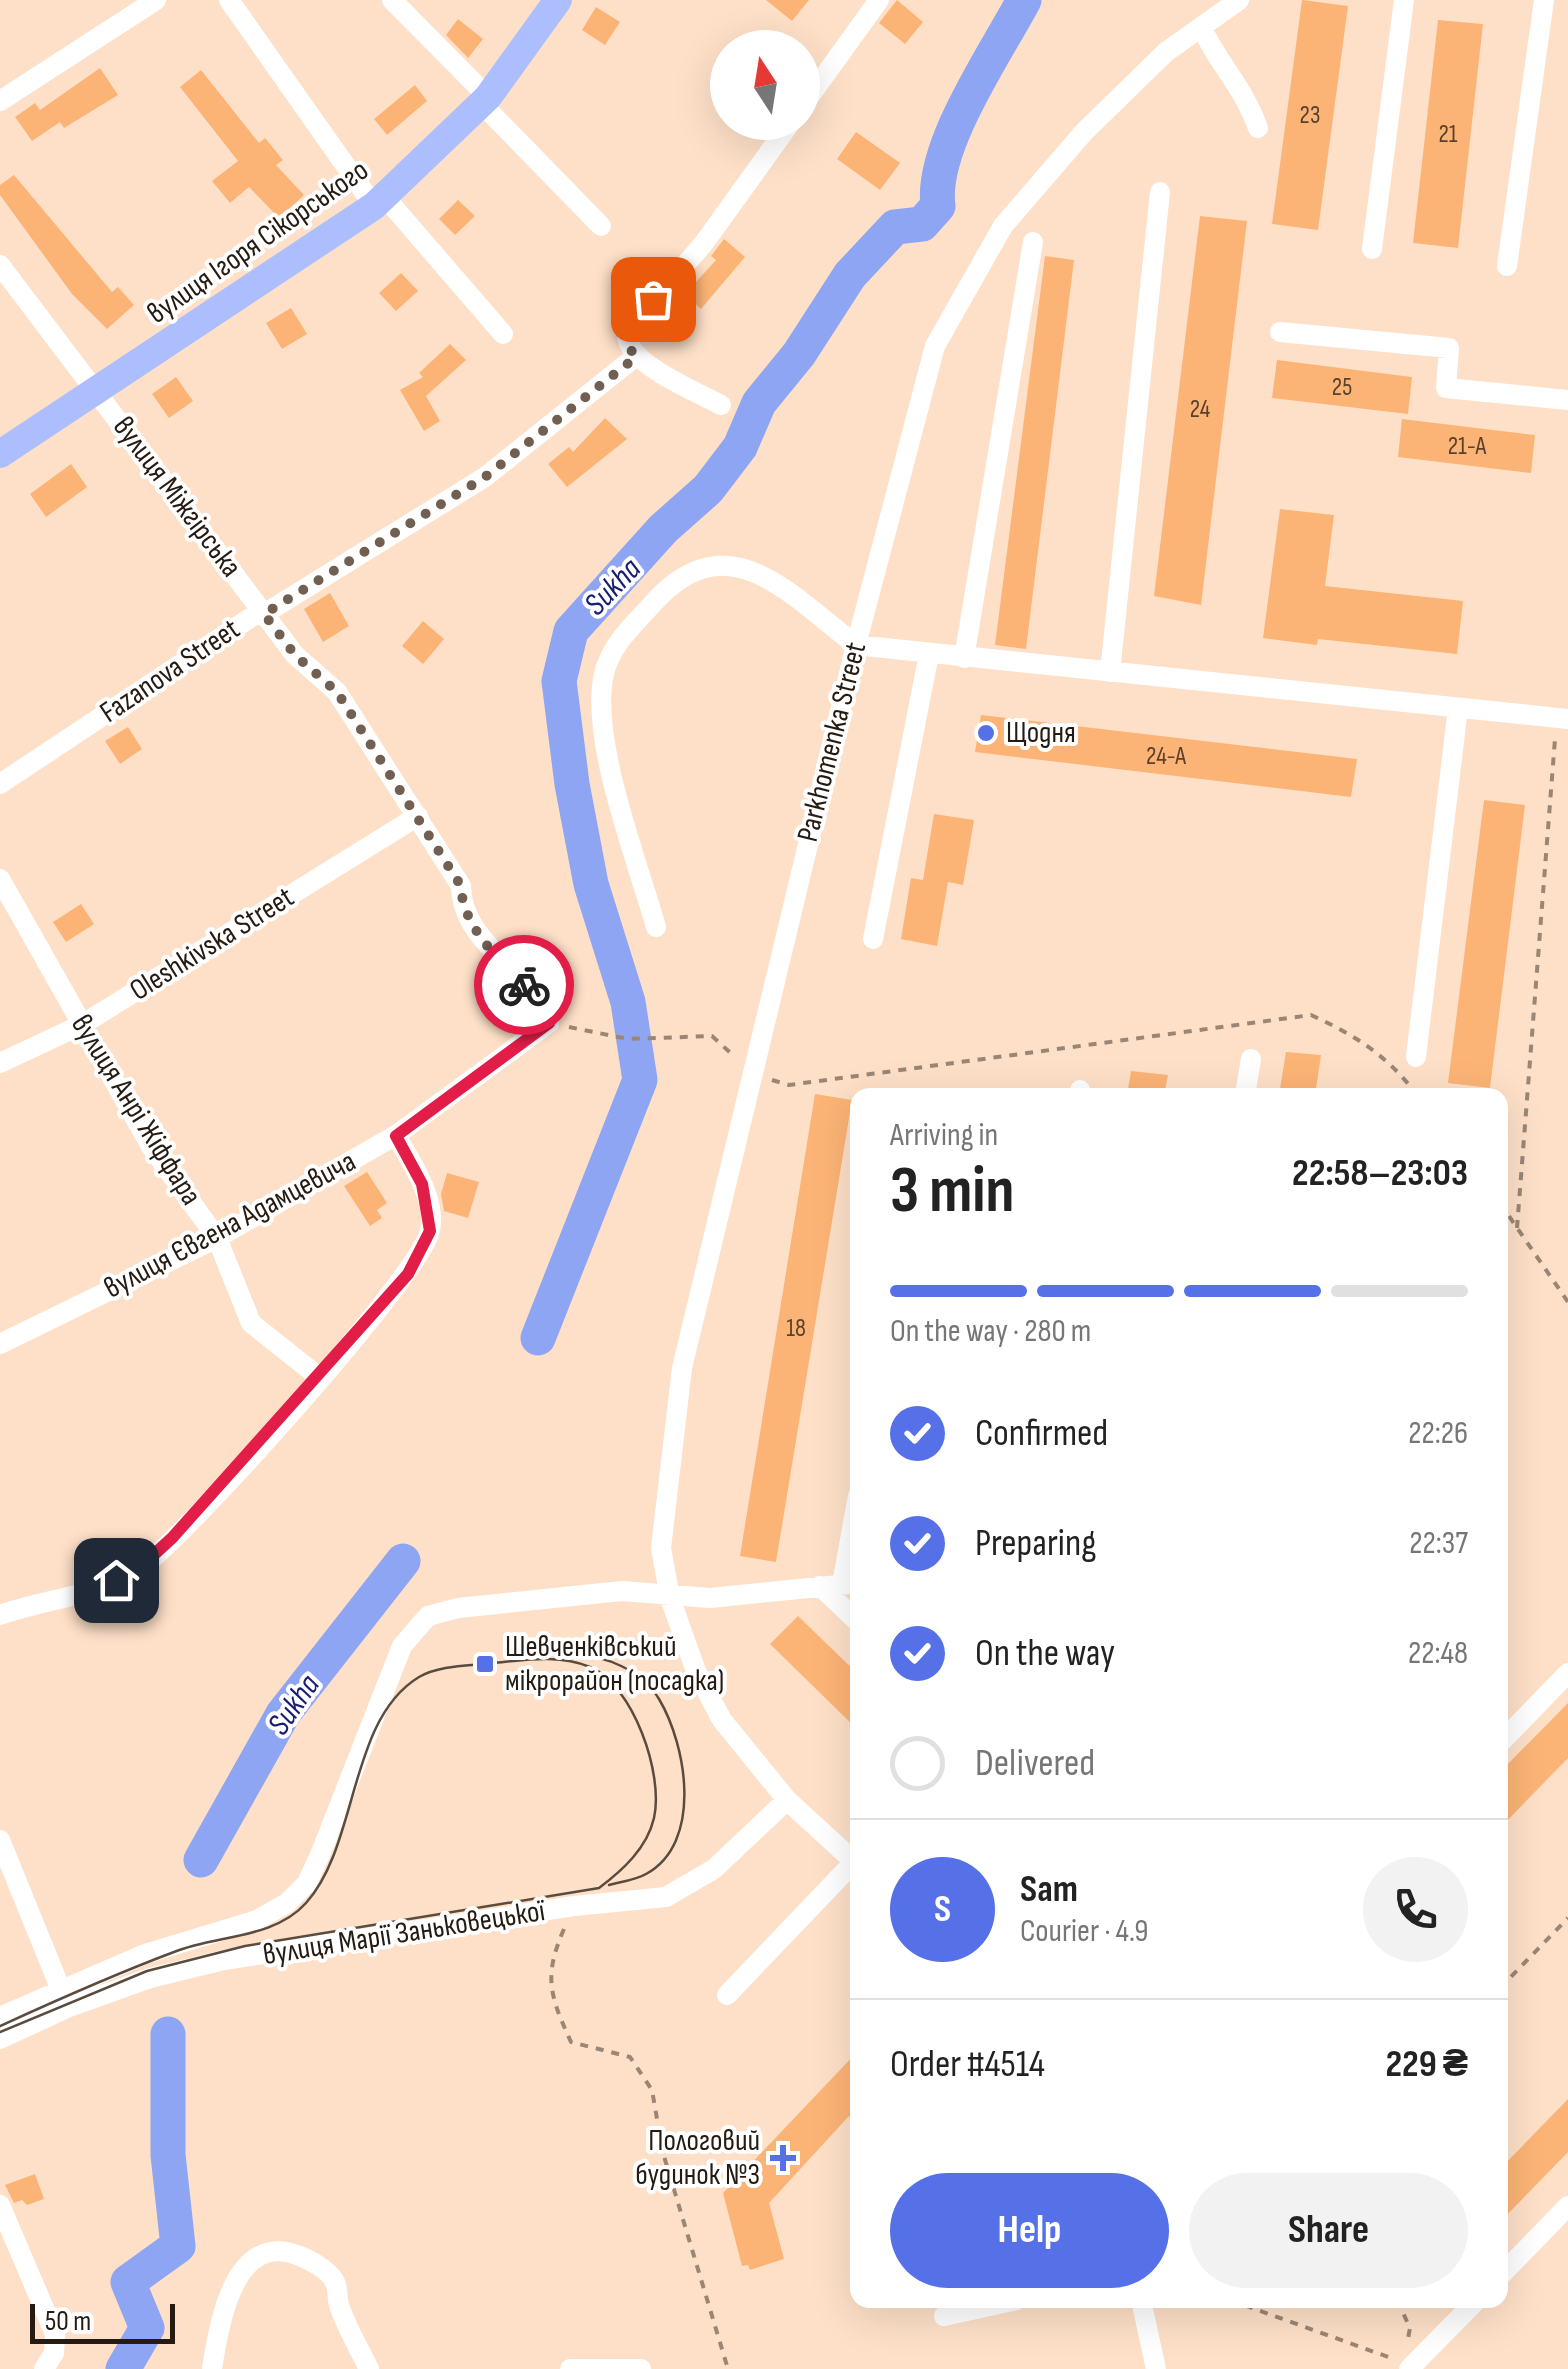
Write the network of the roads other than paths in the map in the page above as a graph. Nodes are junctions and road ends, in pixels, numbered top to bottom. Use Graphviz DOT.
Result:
graph roads {
  1 [pos="156,0"];
  2 [pos="229,0"];
  3 [pos="392,0"];
  4 [pos="558,0"];
  5 [pos="879,0"];
  6 [pos="1240,0"];
  7 [pos="1404,0"];
  8 [pos="1544,0"];
  9 [pos="1201,27"];
  10 [pos="820,82"];
  11 [pos="484,100"];
  12 [pos="0,101"];
  13 [pos="1258,128"];
  14 [pos="778,140"];
  15 [pos="1160,192"];
  16 [pos="379,201"];
  17 [pos="602,226"];
  18 [pos="1033,242"];
  19 [pos="1372,249"];
  20 [pos="0,265"];
  21 [pos="1507,266"];
  22 [pos="1280,332"];
  23 [pos="503,334"];
  24 [pos="636,357"];
  25 [pos="98,392"];
  26 [pos="1568,400"];
  27 [pos="720,405"];
  28 [pos="0,454"];
  29 [pos="264,614"];
  30 [pos="856,645"];
  31 [pos="929,654"];
  32 [pos="964,658"];
  33 [pos="1110,672"];
  34 [pos="1458,708"];
  35 [pos="1562,718"];
  36 [pos="0,784"];
  37 [pos="418,816"];
  38 [pos="0,879"];
  39 [pos="656,927"];
  40 [pos="873,939"];
  41 [pos="549,1023"];
  42 [pos="83,1024"];
  43 [pos="1416,1057"];
  44 [pos="1251,1059"];
  45 [pos="0,1063"];
  46 [pos="1246,1088"];
  47 [pos="396,1136"];
  48 [pos="217,1238"];
  49 [pos="0,1344"];
  50 [pos="319,1376"];
  51 [pos="850,1584"];
  52 [pos="820,1586"];
  53 [pos="670,1598"];
  54 [pos="850,1614"];
  55 [pos="0,1615"];
  56 [pos="1568,1673"];
  57 [pos="1508,1736"];
  58 [pos="787,1800"];
  59 [pos="2,1853"];
  60 [pos="850,1858"];
  61 [pos="850,1870"];
  62 [pos="60,1990"];
  63 [pos="727,1995"];
  64 [pos="0,2018"];
  65 [pos="0,2039"];
  66 [pos="0,2205"];
  67 [pos="1568,2206"];
  68 [pos="1508,2268"];
  69 [pos="980,2308"];
  70 [pos="1144,2308"];
  71 [pos="1468,2308"];
  72 [pos="944,2316"];
  73 [pos="1409,2365"];
  74 [pos="45,2368"];
  75 [pos="212,2369"];
  76 [pos="369,2369"];
  77 [pos="570,2369"];
  78 [pos="640,2369"];
  79 [pos="1156,2369"];
  1 -- 12 [label="street"];
  2 -- 16 [label="street"];
  3 -- 11 [label="street"];
  4 -- 11 [label="main road, вулиця Ігоря Сікорського"];
  5 -- 10 [label="street"];
  6 -- 9 [label="street, Parkhomenka Street"];
  7 -- 19 [label="street"];
  8 -- 21 [label="street"];
  9 -- 13 [label="street"];
  9 -- 30 [label="street, Parkhomenka Street"];
  11 -- 16 [label="main road, вулиця Ігоря Сікорського"];
  11 -- 17 [label="street"];
  14 -- 24 [label="street"];
  15 -- 33 [label="street"];
  16 -- 23 [label="street"];
  16 -- 25 [label="main road, вулиця Ігоря Сікорського"];
  18 -- 32 [label="street"];
  20 -- 25 [label="street, вулиця Міжгірська"];
  22 -- 26 [label="street"];
  24 -- 27 [label="street"];
  24 -- 29 [label="street, Fazanova Street"];
  25 -- 28 [label="main road, вулиця Ігоря Сікорського"];
  25 -- 29 [label="street, вулиця Міжгірська"];
  29 -- 36 [label="street, Fazanova Street"];
  29 -- 37 [label="street, вулиця Міжгірська"];
  30 -- 31 [label="street"];
  30 -- 39 [label="street"];
  30 -- 53 [label="street, Parkhomenka Street"];
  31 -- 32 [label="street"];
  31 -- 40 [label="street"];
  32 -- 33 [label="street"];
  33 -- 34 [label="street"];
  34 -- 35 [label="street"];
  34 -- 43 [label="street"];
  37 -- 41 [label="street, вулиця Міжгірська"];
  37 -- 42 [label="street, Oleshkivska Street"];
  38 -- 42 [label="street, вулиця Анрі Жіффара"];
  41 -- 47 [label="street, вулиця Євгена Адамцевича"];
  42 -- 45 [label="street, Oleshkivska Street"];
  42 -- 48 [label="street, вулиця Анрі Жіффара"];
  44 -- 46 [label="street"];
  47 -- 48 [label="street, вулиця Євгена Адамцевича"];
  47 -- 50 [label="street"];
  48 -- 49 [label="street, вулиця Євгена Адамцевича"];
  48 -- 50 [label="street, вулиця Анрі Жіффара"];
  50 -- 55 [label="street"];
  51 -- 52 [label="street, вулиця Марії Заньковецької"];
  52 -- 53 [label="street, вулиця Марії Заньковецької"];
  52 -- 54 [label="street"];
  53 -- 58 [label="street, Parkhomenka Street"];
  53 -- 62 [label="street, вулиця Марії Заньковецької"];
  56 -- 57 [label="street"];
  58 -- 60 [label="street, Parkhomenka Street"];
  58 -- 65 [label="street, вулиця Марії Заньковецької"];
  59 -- 62 [label="street"];
  61 -- 63 [label="street"];
  62 -- 64 [label="street, вулиця Марії Заньковецької"];
  66 -- 74 [label="street"];
  67 -- 68 [label="street"];
  69 -- 72 [label="street"];
  70 -- 79 [label="street"];
  71 -- 73 [label="street"];
  75 -- 76 [label="street"];
  77 -- 78 [label="street"];
}
